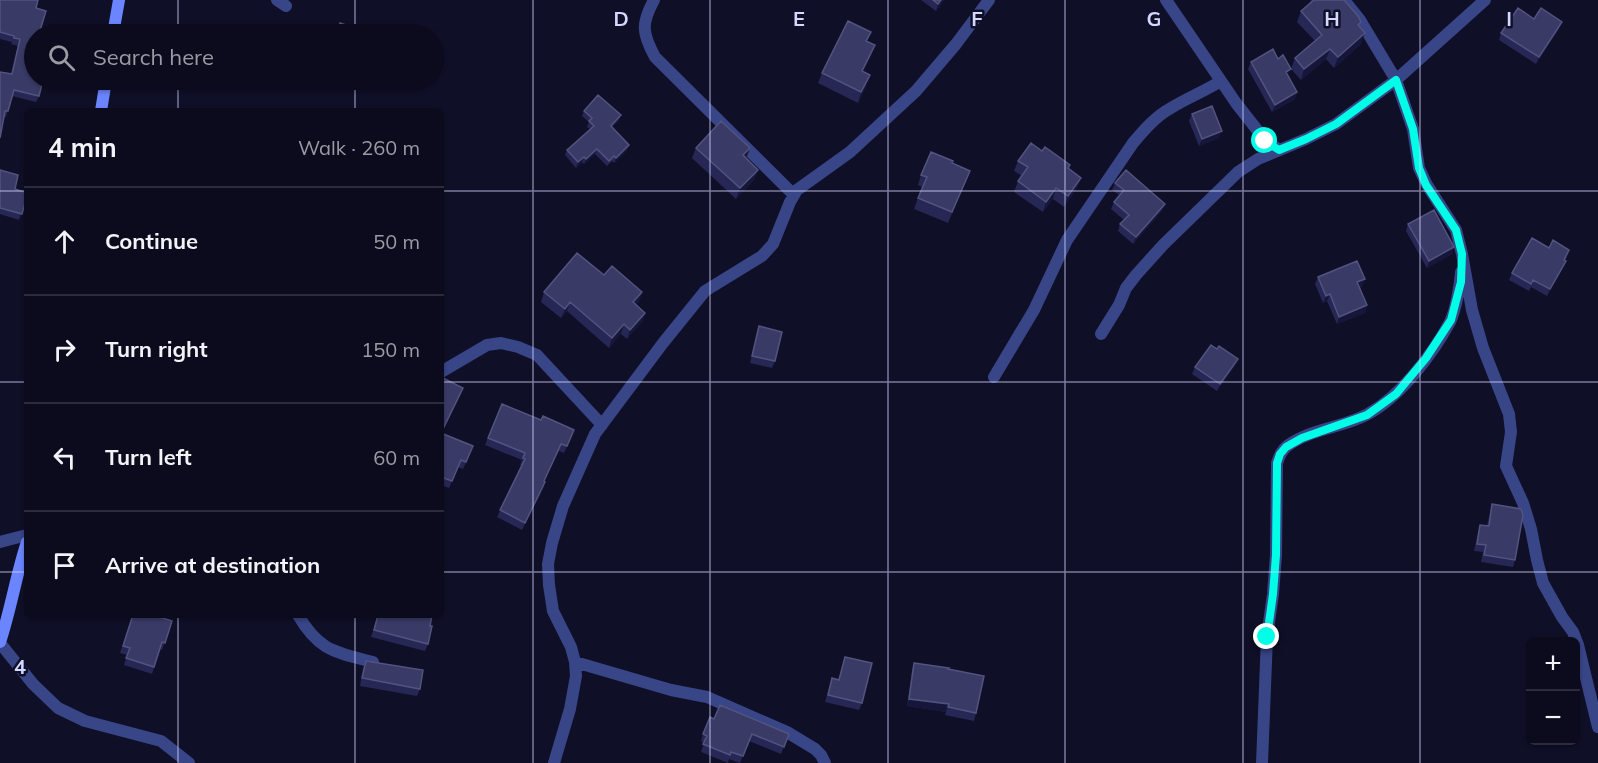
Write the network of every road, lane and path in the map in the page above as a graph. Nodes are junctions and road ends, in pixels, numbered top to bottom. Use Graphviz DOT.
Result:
graph roads {
  1 [pos="119,0"];
  2 [pos="654,0"];
  3 [pos="989,0"];
  4 [pos="1166,0"];
  5 [pos="1344,0"];
  6 [pos="1485,0"];
  7 [pos="115,24"];
  8 [pos="1396,80"];
  9 [pos="1221,81"];
  10 [pos="104,90"];
  11 [pos="101,108"];
  12 [pos="1279,150"];
  13 [pos="794,195"];
  14 [pos="1462,254"];
  15 [pos="1101,334"];
  16 [pos="444,370"];
  17 [pos="994,377"];
  18 [pos="602,426"];
  19 [pos="24,536"];
  20 [pos="0,542"];
  21 [pos="24,552"];
  22 [pos="300,618"];
  23 [pos="0,642"];
  24 [pos="373,662"];
  25 [pos="575,662"];
  26 [pos="1598,727"];
  27 [pos="189,763"];
  28 [pos="554,763"];
  29 [pos="825,763"];
  30 [pos="1262,763"];
  1 -- 7 [label="main road"];
  2 -- 13 [label="street"];
  3 -- 13 [label="street"];
  4 -- 9 [label="street"];
  5 -- 8 [label="street"];
  6 -- 8 [label="street"];
  8 -- 12 [label="street"];
  8 -- 14 [label="street"];
  9 -- 12 [label="street"];
  9 -- 17 [label="street"];
  10 -- 11 [label="main road"];
  12 -- 15 [label="street"];
  13 -- 18 [label="street"];
  14 -- 26 [label="street"];
  14 -- 30 [label="street"];
  16 -- 18 [label="street"];
  18 -- 25 [label="street"];
  19 -- 20 [label="street"];
  21 -- 23 [label="main road"];
  22 -- 24 [label="street"];
  23 -- 27 [label="street"];
  25 -- 28 [label="street"];
  25 -- 29 [label="street"];
}
